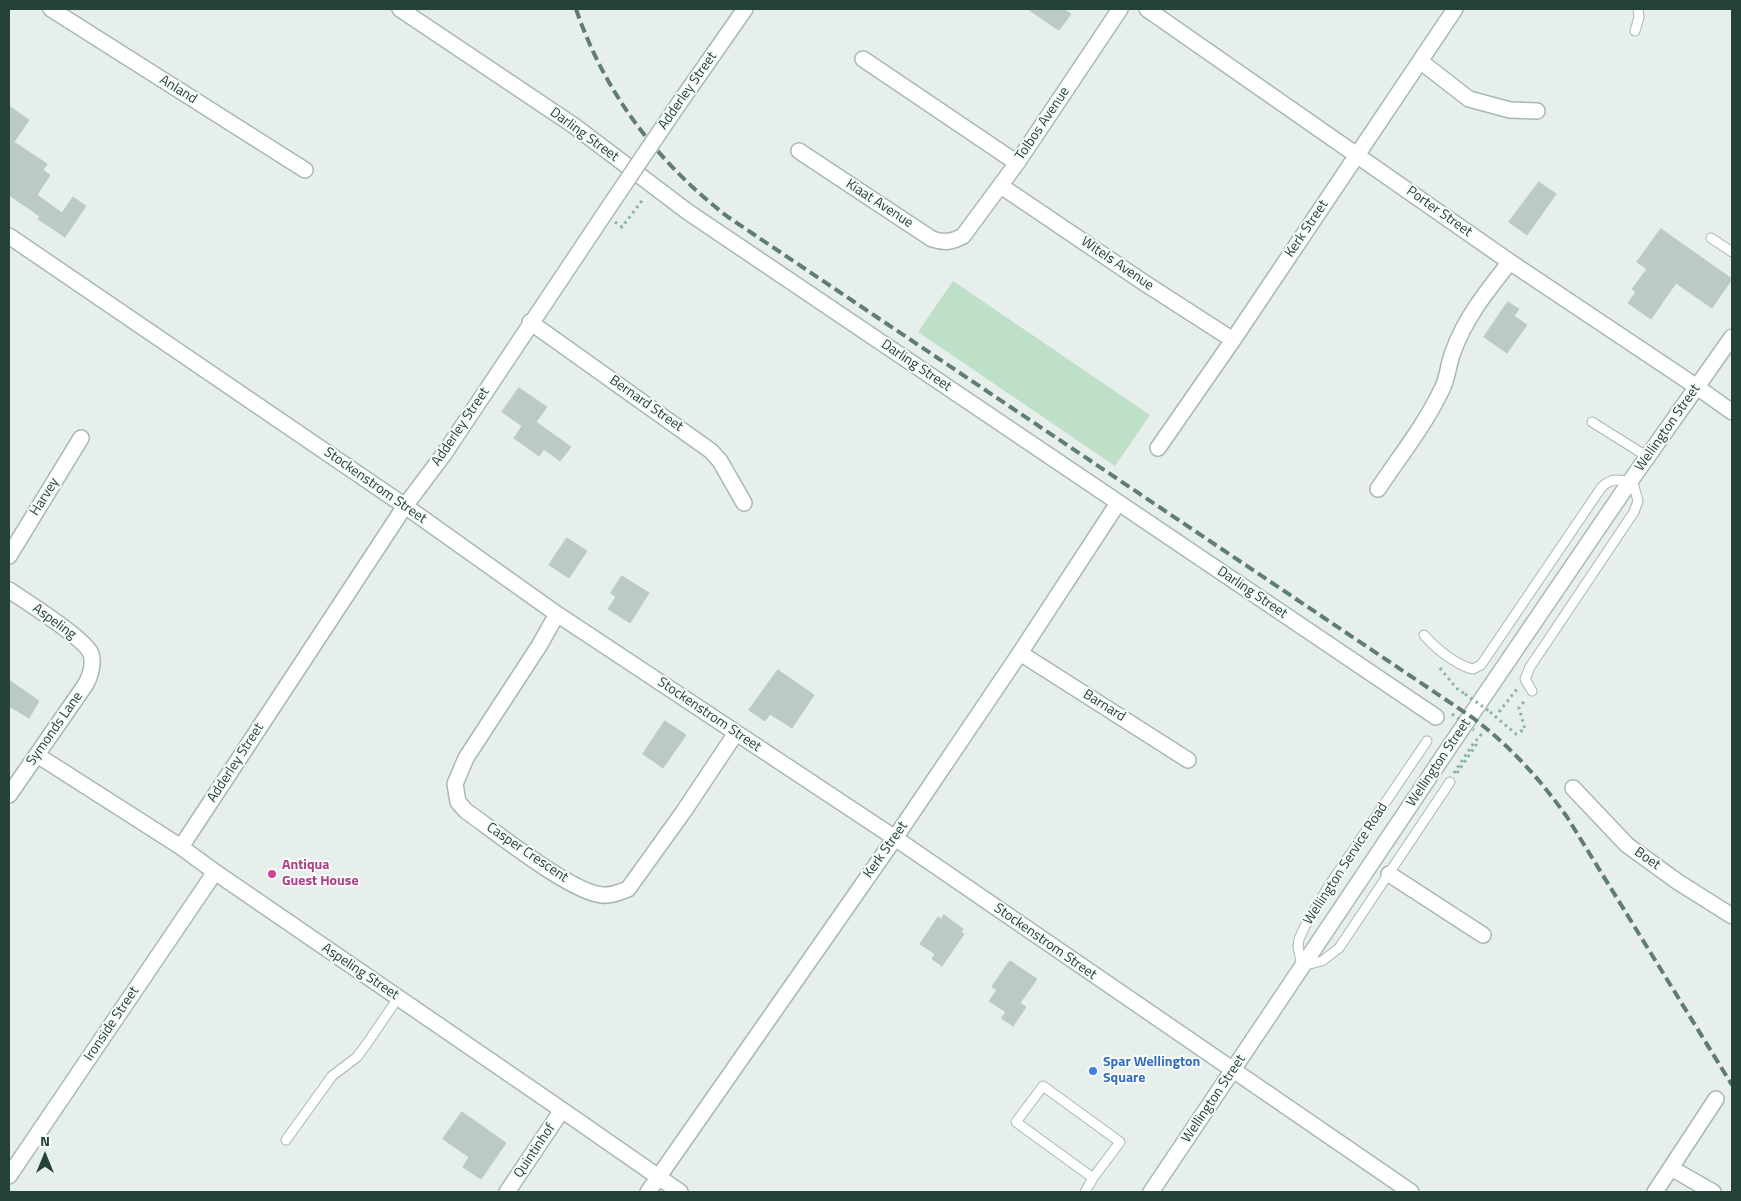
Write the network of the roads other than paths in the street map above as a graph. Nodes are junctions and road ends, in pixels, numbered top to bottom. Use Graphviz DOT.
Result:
graph roads {
  1 [pos="51,9"];
  2 [pos="400,9"];
  3 [pos="745,9"];
  4 [pos="1120,9"];
  5 [pos="1148,9"];
  6 [pos="1455,9"];
  7 [pos="1638,9"];
  8 [pos="1635,31"];
  9 [pos="863,59"];
  10 [pos="1420,61"];
  11 [pos="1537,111"];
  12 [pos="799,151"];
  13 [pos="1357,155"];
  14 [pos="1017,163"];
  15 [pos="305,170"];
  16 [pos="1001,186"];
  17 [pos="9,236"];
  18 [pos="963,236"];
  19 [pos="1711,238"];
  20 [pos="1732,252"];
  21 [pos="1510,262"];
  22 [pos="530,322"];
  23 [pos="1732,337"];
  24 [pos="1233,340"];
  25 [pos="1697,387"];
  26 [pos="1732,412"];
  27 [pos="1592,422"];
  28 [pos="82,438"];
  29 [pos="1158,448"];
  30 [pos="1648,457"];
  31 [pos="1630,481"];
  32 [pos="1378,489"];
  33 [pos="744,503"];
  34 [pos="1118,503"];
  35 [pos="405,506"];
  36 [pos="9,556"];
  37 [pos="9,590"];
  38 [pos="557,614"];
  39 [pos="1424,634"];
  40 [pos="1020,653"];
  41 [pos="92,659"];
  42 [pos="1532,691"];
  43 [pos="1436,717"];
  44 [pos="736,733"];
  45 [pos="1427,741"];
  46 [pos="37,755"];
  47 [pos="1188,760"];
  48 [pos="1450,782"];
  49 [pos="1573,788"];
  50 [pos="9,795"];
  51 [pos="895,838"];
  52 [pos="181,847"];
  53 [pos="214,872"];
  54 [pos="1389,874"];
  55 [pos="1732,916"];
  56 [pos="1483,934"];
  57 [pos="1302,966"];
  58 [pos="398,998"];
  59 [pos="1233,1071"];
  60 [pos="1716,1099"];
  61 [pos="562,1110"];
  62 [pos="286,1140"];
  63 [pos="1671,1168"];
  64 [pos="9,1176"];
  65 [pos="657,1177"];
  66 [pos="1093,1178"];
  67 [pos="507,1192"];
  68 [pos="648,1192"];
  69 [pos="680,1192"];
  70 [pos="1085,1192"];
  71 [pos="1151,1192"];
  72 [pos="1410,1192"];
  73 [pos="1654,1192"];
  74 [pos="1713,1192"];
  1 -- 15 [label="street, Anland"];
  2 -- 34 [label="street, Darling Street"];
  3 -- 22 [label="street, Adderley Street, bridge"];
  4 -- 14 [label="street, Tolbos Avenue"];
  5 -- 13 [label="street, Porter Street"];
  6 -- 10 [label="street, Kerk Street"];
  7 -- 8 [label="lane"];
  9 -- 14 [label="street"];
  10 -- 11 [label="street"];
  10 -- 13 [label="street, Kerk Street"];
  12 -- 18 [label="street, Kiaat Avenue"];
  13 -- 21 [label="street, Porter Street"];
  13 -- 24 [label="street, Kerk Street"];
  14 -- 16 [label="street, Tolbos Avenue"];
  16 -- 18 [label="street, Tolbos Avenue"];
  16 -- 24 [label="street, Witels Avenue"];
  17 -- 35 [label="street, Stockenstrom Street"];
  19 -- 20 [label="lane"];
  21 -- 25 [label="street, Porter Street"];
  21 -- 32 [label="street"];
  22 -- 33 [label="street, Bernard Street"];
  22 -- 35 [label="street, Adderley Street"];
  23 -- 25 [label="street, Wellington Street"];
  24 -- 29 [label="street, Kerk Street"];
  25 -- 26 [label="street, Porter Street"];
  25 -- 30 [label="street, Wellington Street"];
  27 -- 30 [label="lane"];
  28 -- 36 [label="street, Harvey"];
  30 -- 31 [label="street, Wellington Street"];
  31 -- 39 [label="lane"];
  31 -- 42 [label="lane"];
  31 -- 57 [label="street, Wellington Street"];
  34 -- 40 [label="street, Kerk Street"];
  34 -- 43 [label="street, Darling Street"];
  35 -- 38 [label="street, Stockenstrom Street"];
  35 -- 52 [label="street, Adderley Street"];
  37 -- 41 [label="street, Aspeling"];
  38 -- 44 [label="street, Stockenstrom Street"];
  38 -- 44 [label="street, Casper Crescent"];
  40 -- 47 [label="street, Barnard"];
  40 -- 51 [label="street, Kerk Street"];
  41 -- 46 [label="street, Symonds Lane"];
  44 -- 51 [label="street, Stockenstrom Street"];
  45 -- 57 [label="lane, Wellington Service Road"];
  46 -- 50 [label="street, Symonds Lane"];
  46 -- 52 [label="street, Aspeling Street"];
  48 -- 54 [label="lane"];
  49 -- 55 [label="street, Boet"];
  51 -- 59 [label="street, Stockenstrom Street"];
  51 -- 65 [label="street, Kerk Street"];
  52 -- 53 [label="street, Aspeling Street"];
  53 -- 58 [label="street, Aspeling Street"];
  53 -- 64 [label="street, Ironside Street"];
  54 -- 56 [label="street"];
  54 -- 57 [label="lane"];
  57 -- 59 [label="street, Wellington Street"];
  58 -- 61 [label="street, Aspeling Street"];
  58 -- 62 [label="lane"];
  59 -- 71 [label="street, Wellington Street"];
  59 -- 72 [label="street, Stockenstrom Street"];
  60 -- 63 [label="street"];
  61 -- 65 [label="street, Aspeling Street"];
  61 -- 67 [label="street, Quintinhof"];
  63 -- 73 [label="street"];
  63 -- 74 [label="street"];
  65 -- 68 [label="street, Kerk Street"];
  65 -- 69 [label="street, Aspeling Street"];
  66 -- 66 [label="lane"];
  66 -- 70 [label="lane"];
}
